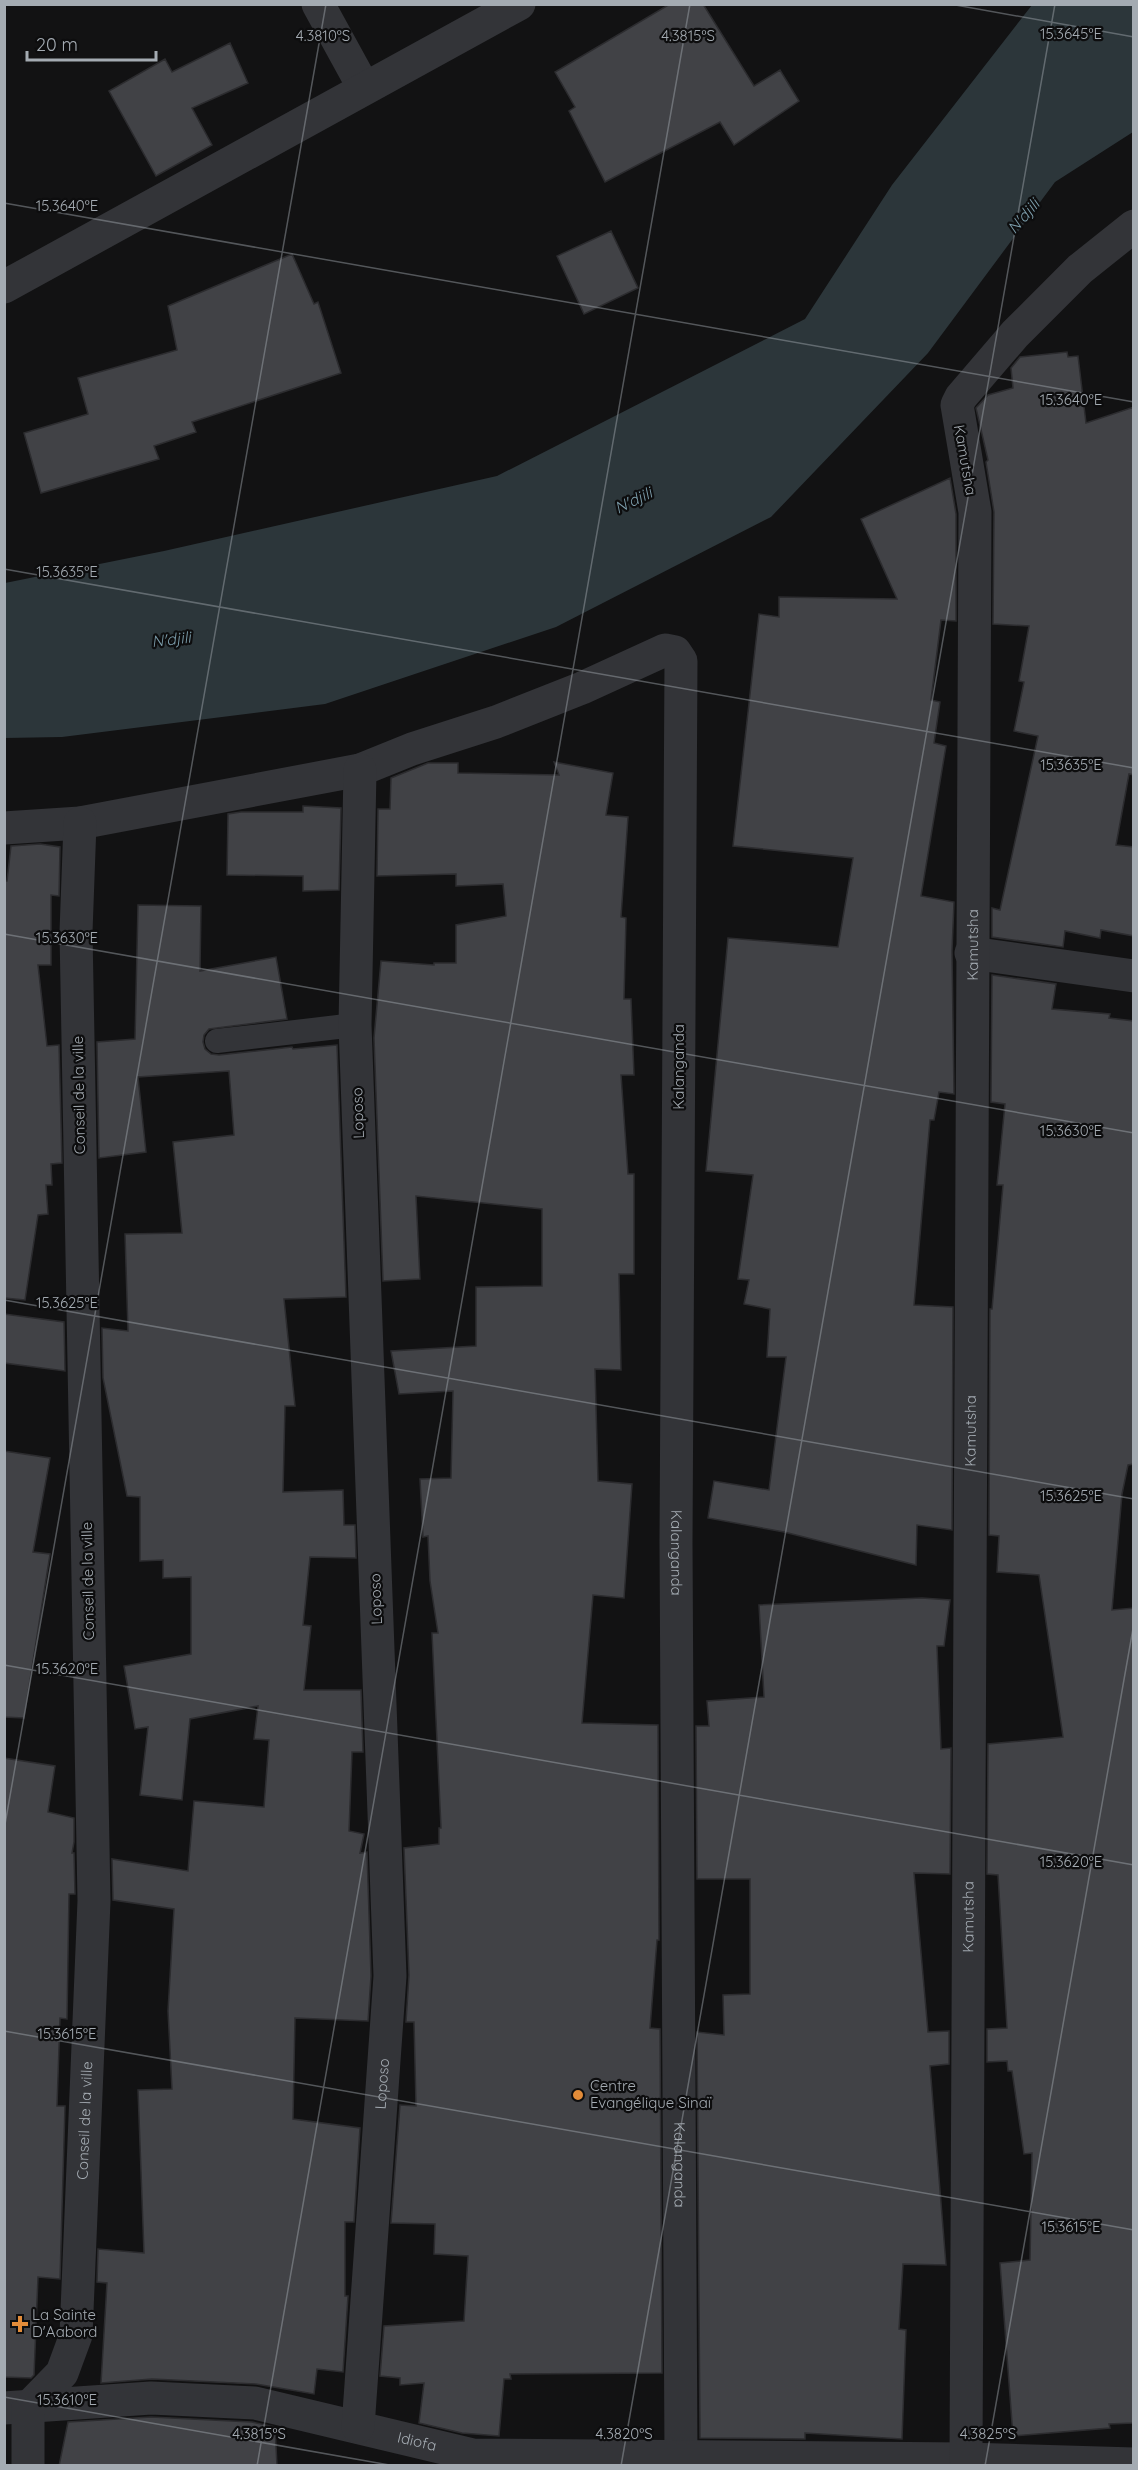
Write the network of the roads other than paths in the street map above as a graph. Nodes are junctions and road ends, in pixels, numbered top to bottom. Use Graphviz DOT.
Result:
graph roads {
  1 [pos="318,4"];
  2 [pos="519,4"];
  3 [pos="364,88"];
  4 [pos="1134,226"];
  5 [pos="4,287"];
  6 [pos="360,770"];
  7 [pos="80,823"];
  8 [pos="4,828"];
  9 [pos="971,953"];
  10 [pos="1134,976"];
  11 [pos="355,1025"];
  12 [pos="217,1041"];
  13 [pos="16,2408"];
  14 [pos="358,2427"];
  15 [pos="681,2456"];
  16 [pos="966,2459"];
  17 [pos="1134,2464"];
  18 [pos="28,2466"];
  1 -- 3 [label="street"];
  2 -- 3 [label="street"];
  3 -- 5 [label="street"];
  4 -- 9 [label="street, Kamutsha"];
  6 -- 7 [label="street"];
  6 -- 11 [label="street, Loposo"];
  6 -- 15 [label="street, Kalanganda"];
  7 -- 8 [label="street"];
  7 -- 13 [label="street, Conseil de la ville"];
  9 -- 10 [label="street"];
  9 -- 16 [label="street, Kamutsha"];
  11 -- 12 [label="lane"];
  11 -- 14 [label="street, Loposo"];
  13 -- 14 [label="street, Idiofa"];
  13 -- 18 [label="street"];
  14 -- 15 [label="street, Idiofa"];
  15 -- 16 [label="street, Idiofa"];
  16 -- 17 [label="street, Idiofa"];
}
